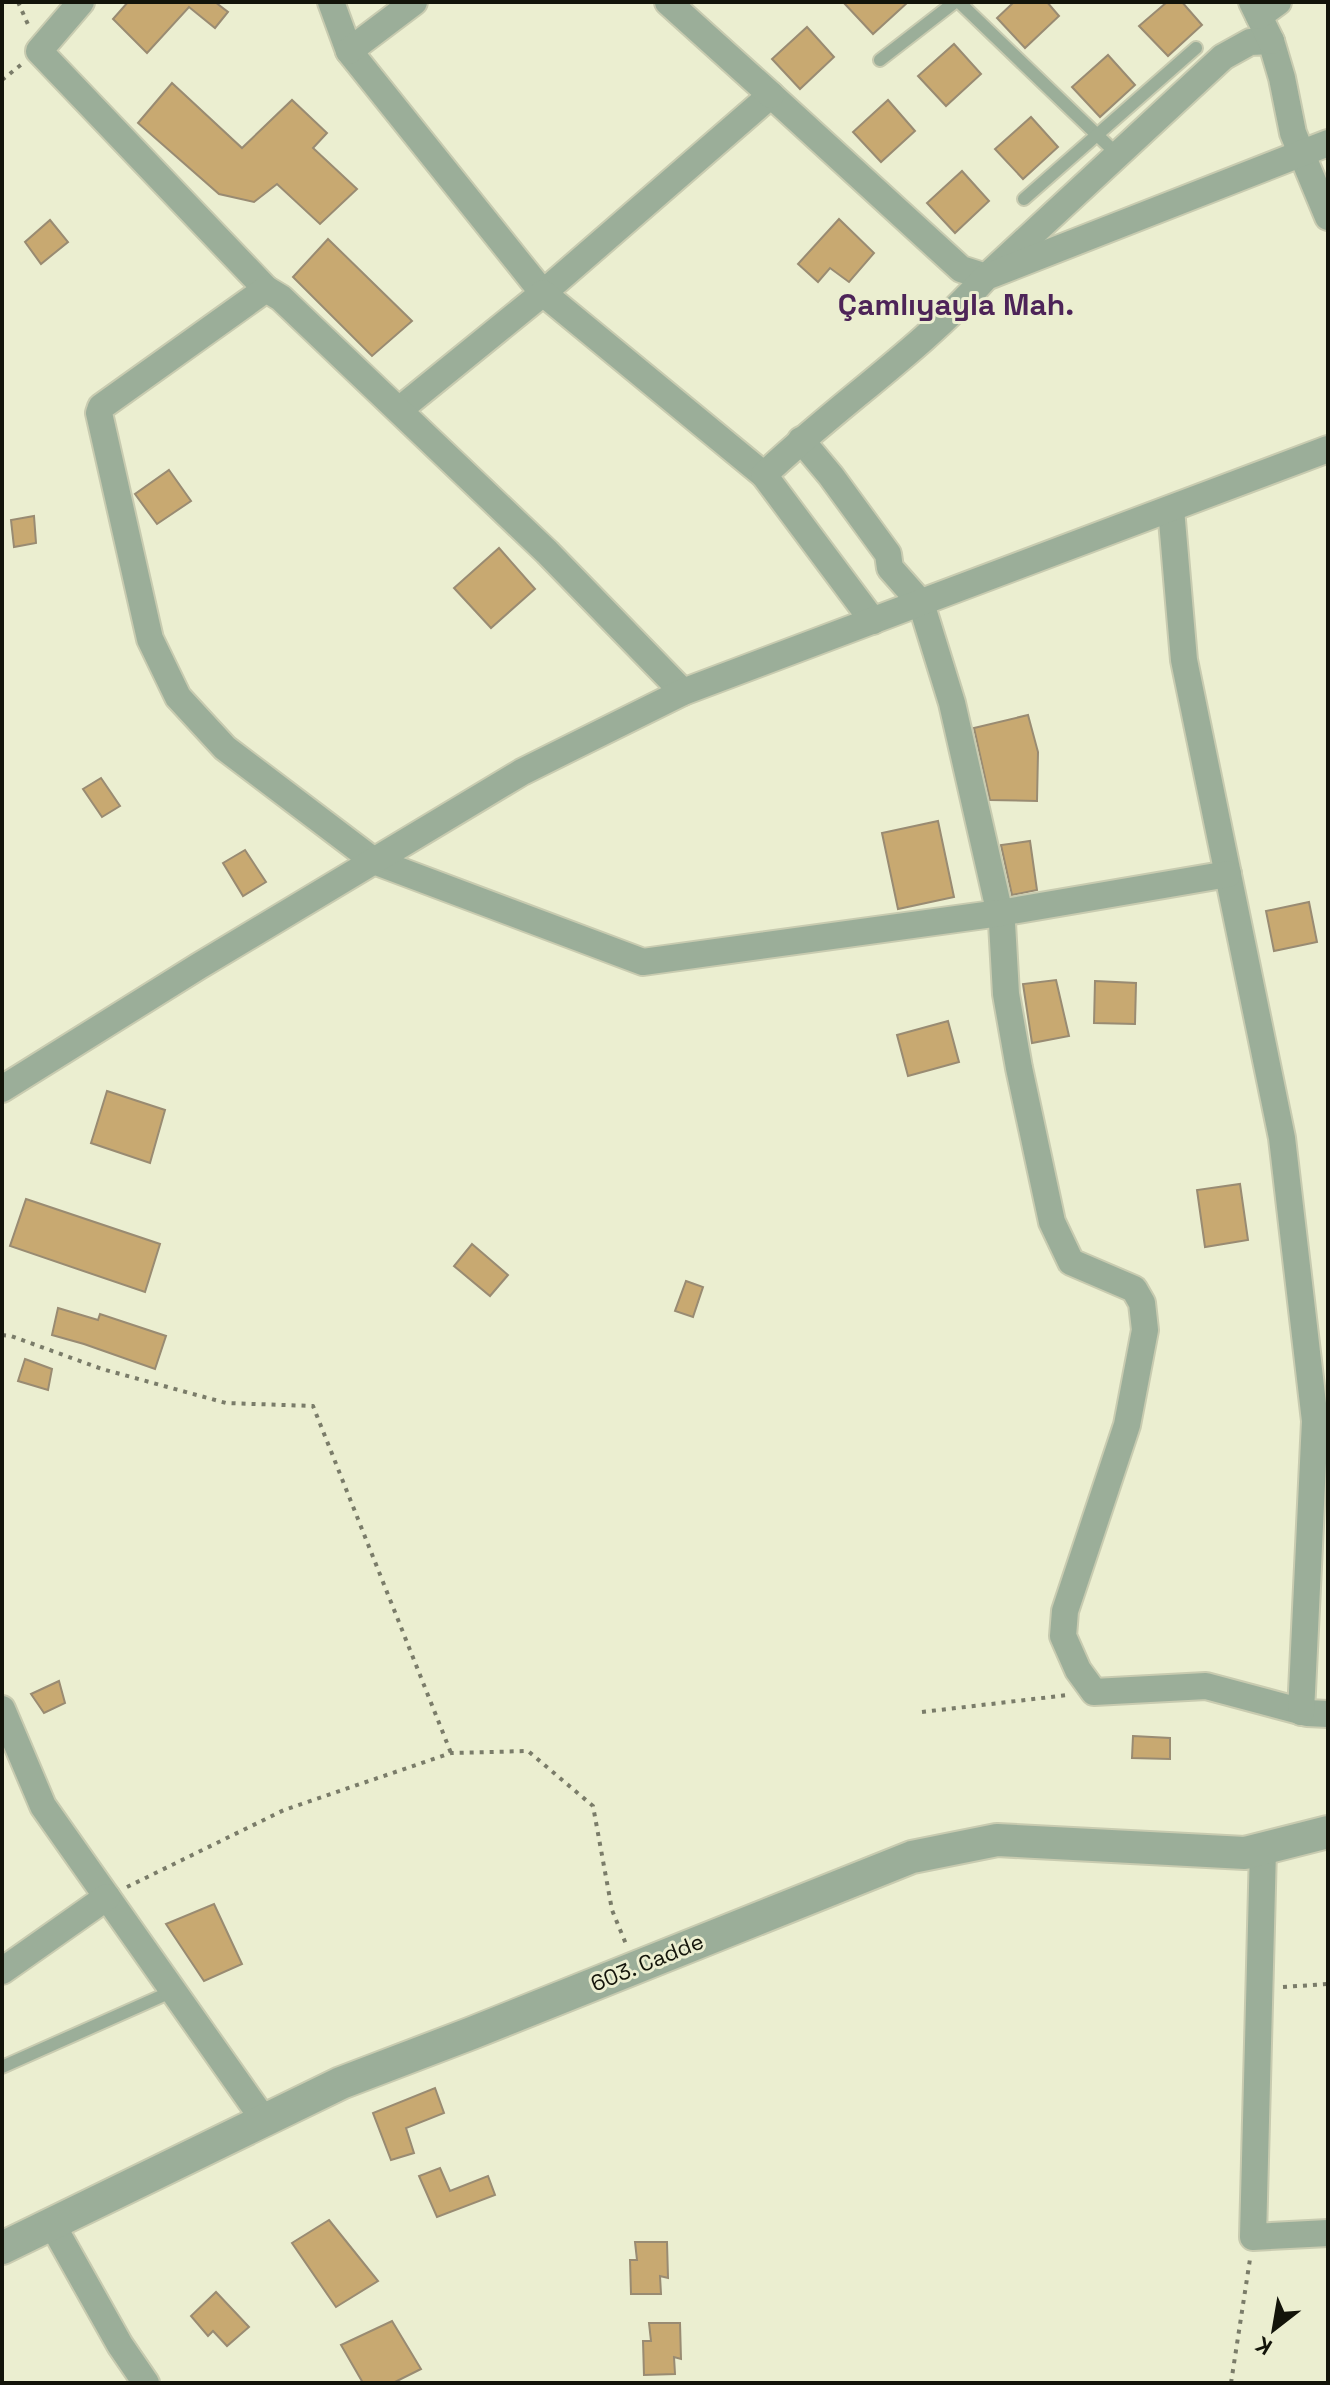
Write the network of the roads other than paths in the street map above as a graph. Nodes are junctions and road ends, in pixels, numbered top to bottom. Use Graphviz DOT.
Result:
graph roads {
  1 [pos="81,2"];
  2 [pos="331,2"];
  3 [pos="414,2"];
  4 [pos="668,2"];
  5 [pos="957,2"];
  6 [pos="1263,7"];
  7 [pos="1271,41"];
  8 [pos="1196,48"];
  9 [pos="349,51"];
  10 [pos="880,60"];
  11 [pos="771,95"];
  12 [pos="1097,135"];
  13 [pos="1328,143"];
  14 [pos="1302,154"];
  15 [pos="1118,155"];
  16 [pos="1024,199"];
  17 [pos="1328,217"];
  18 [pos="986,277"];
  19 [pos="266,289"];
  20 [pos="543,293"];
  21 [pos="399,410"];
  22 [pos="801,440"];
  23 [pos="1328,449"];
  24 [pos="764,475"];
  25 [pos="1171,509"];
  26 [pos="921,603"];
  27 [pos="873,621"];
  28 [pos="683,692"];
  29 [pos="374,861"];
  30 [pos="1228,874"];
  31 [pos="1000,913"];
  32 [pos="2,1089"];
  33 [pos="2,1709"];
  34 [pos="1301,1712"];
  35 [pos="1328,1714"];
  36 [pos="1328,1832"];
  37 [pos="1263,1849"];
  38 [pos="107,1897"];
  39 [pos="2,1971"];
  40 [pos="173,1991"];
  41 [pos="2,2067"];
  42 [pos="264,2120"];
  43 [pos="52,2224"];
  44 [pos="1328,2233"];
  45 [pos="2,2248"];
  46 [pos="146,2383"];
  1 -- 19 [label="street"];
  2 -- 9 [label="street"];
  3 -- 9 [label="street"];
  4 -- 11 [label="street"];
  5 -- 10 [label="lane"];
  5 -- 12 [label="lane"];
  6 -- 7 [label="street"];
  7 -- 14 [label="street"];
  7 -- 15 [label="street"];
  8 -- 12 [label="lane"];
  9 -- 20 [label="street"];
  11 -- 18 [label="street"];
  11 -- 20 [label="street"];
  12 -- 15 [label="lane"];
  12 -- 16 [label="lane"];
  13 -- 14 [label="street"];
  14 -- 17 [label="street"];
  14 -- 18 [label="street"];
  15 -- 18 [label="street"];
  18 -- 22 [label="street"];
  19 -- 21 [label="street"];
  19 -- 29 [label="street"];
  20 -- 21 [label="street"];
  20 -- 24 [label="street"];
  21 -- 28 [label="street"];
  22 -- 24 [label="street"];
  22 -- 26 [label="street"];
  23 -- 25 [label="street"];
  24 -- 27 [label="street"];
  25 -- 26 [label="street"];
  25 -- 30 [label="street"];
  26 -- 27 [label="street"];
  26 -- 31 [label="street"];
  27 -- 28 [label="street"];
  28 -- 29 [label="street"];
  29 -- 31 [label="street"];
  29 -- 32 [label="street"];
  30 -- 31 [label="street"];
  30 -- 34 [label="street"];
  31 -- 34 [label="street"];
  33 -- 38 [label="street"];
  34 -- 35 [label="street"];
  36 -- 37 [label="street, 603. Cadde"];
  37 -- 42 [label="street, 603. Cadde"];
  37 -- 44 [label="street"];
  38 -- 39 [label="street"];
  38 -- 40 [label="street"];
  40 -- 41 [label="lane"];
  40 -- 42 [label="street"];
  42 -- 43 [label="street, 603. Cadde"];
  43 -- 45 [label="street, 603. Cadde"];
  43 -- 46 [label="street"];
}
